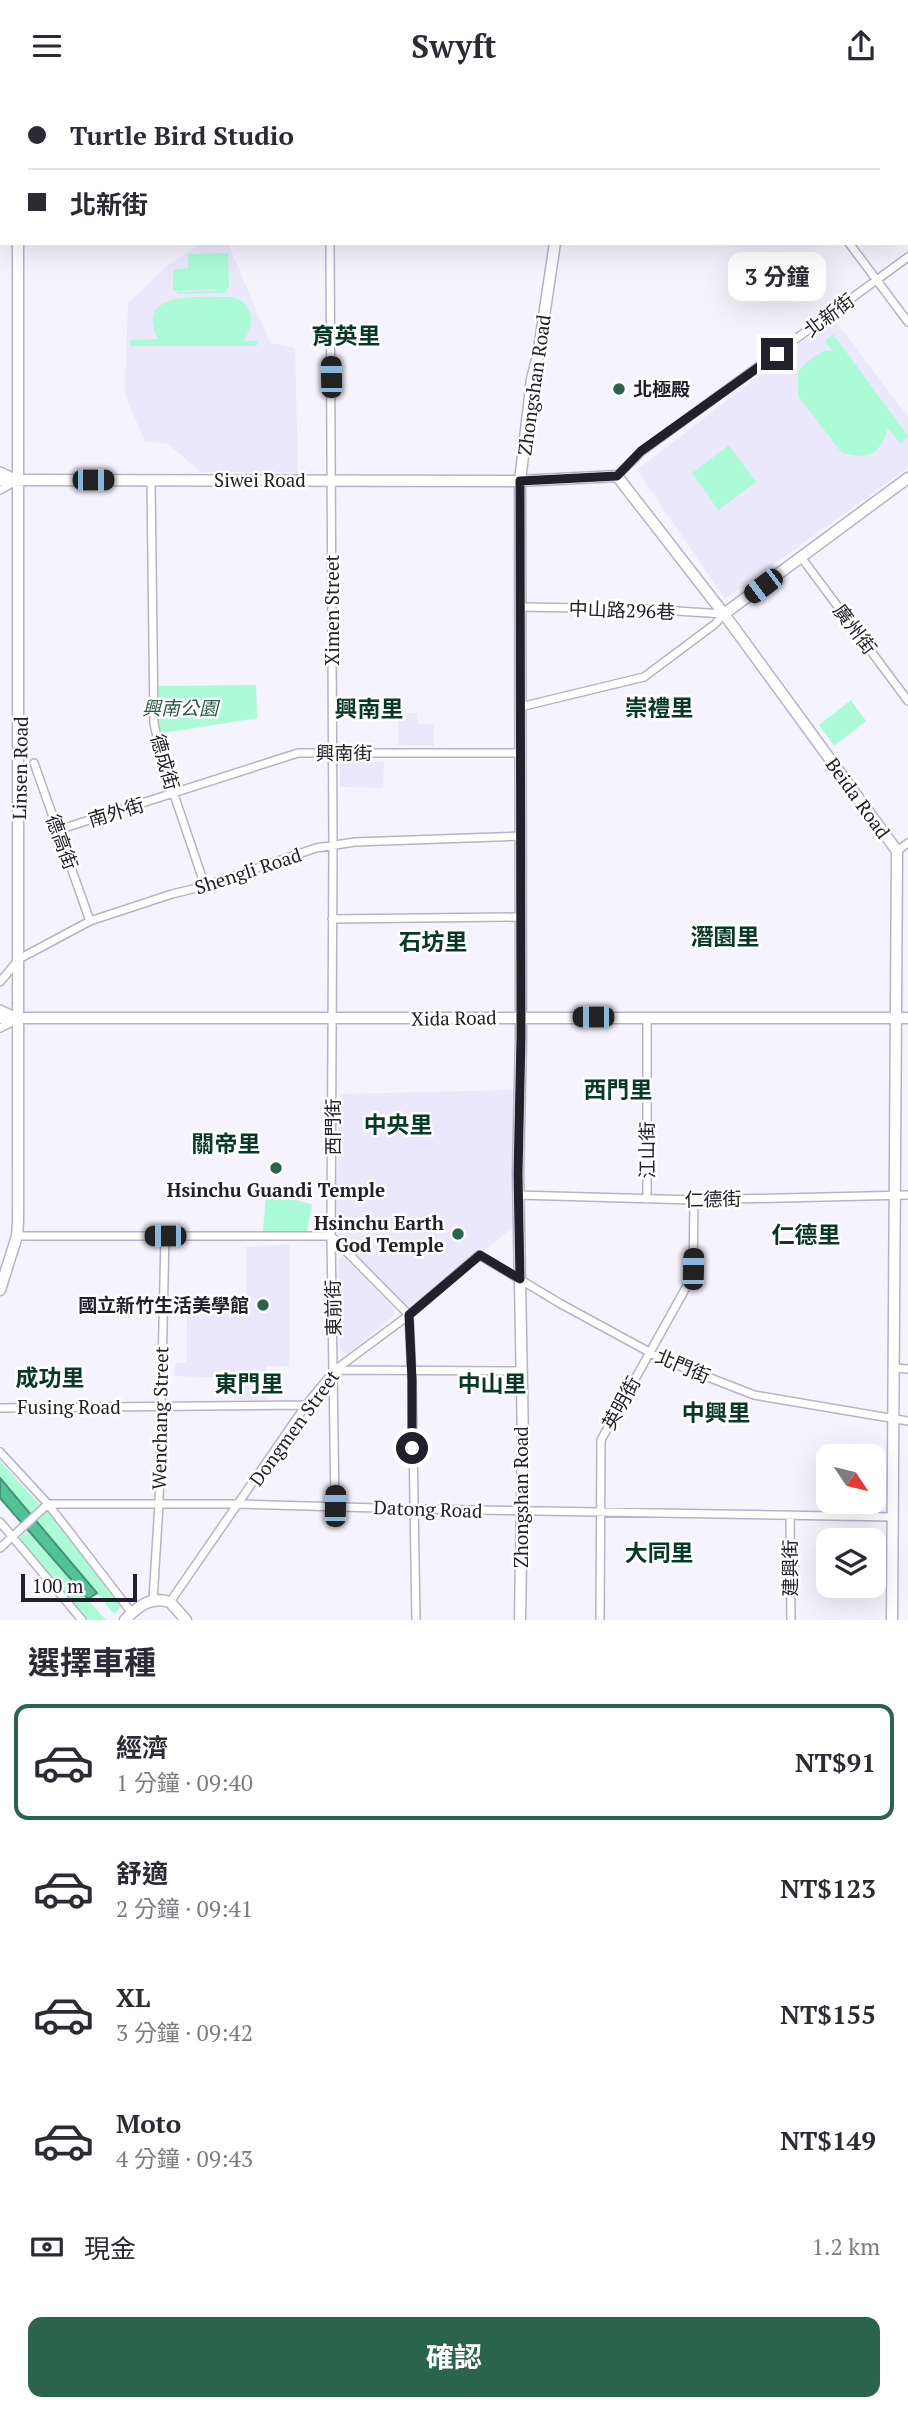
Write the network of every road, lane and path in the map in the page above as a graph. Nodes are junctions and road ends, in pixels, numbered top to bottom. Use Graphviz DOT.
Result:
graph roads {
  1 [pos="18,245"];
  2 [pos="330,245"];
  3 [pos="555,245"];
  4 [pos="850,245"];
  5 [pos="908,257"];
  6 [pos="876,280"];
  7 [pos="908,321"];
  8 [pos="0,471"];
  9 [pos="617,476"];
  10 [pos="908,478"];
  11 [pos="0,480"];
  12 [pos="19,480"];
  13 [pos="151,480"];
  14 [pos="332,480"];
  15 [pos="520,481"];
  16 [pos="0,490"];
  17 [pos="801,557"];
  18 [pos="520,607"];
  19 [pos="724,614"];
  20 [pos="908,701"];
  21 [pos="520,707"];
  22 [pos="332,753"];
  23 [pos="520,753"];
  24 [pos="34,763"];
  25 [pos="174,794"];
  26 [pos="58,831"];
  27 [pos="521,836"];
  28 [pos="908,843"];
  29 [pos="333,846"];
  30 [pos="897,851"];
  31 [pos="205,886"];
  32 [pos="521,917"];
  33 [pos="332,919"];
  34 [pos="90,921"];
  35 [pos="19,959"];
  36 [pos="0,982"];
  37 [pos="0,1009"];
  38 [pos="521,1017"];
  39 [pos="647,1017"];
  40 [pos="897,1017"];
  41 [pos="0,1018"];
  42 [pos="19,1018"];
  43 [pos="333,1018"];
  44 [pos="908,1018"];
  45 [pos="0,1028"];
  46 [pos="518,1195"];
  47 [pos="895,1195"];
  48 [pos="908,1195"];
  49 [pos="647,1199"];
  50 [pos="694,1200"];
  51 [pos="17,1236"];
  52 [pos="165,1236"];
  53 [pos="331,1237"];
  54 [pos="480,1255"];
  55 [pos="520,1279"];
  56 [pos="0,1290"];
  57 [pos="409,1315"];
  58 [pos="649,1352"];
  59 [pos="895,1368"];
  60 [pos="908,1369"];
  61 [pos="335,1370"];
  62 [pos="412,1370"];
  63 [pos="522,1371"];
  64 [pos="306,1405"];
  65 [pos="160,1407"];
  66 [pos="0,1408"];
  67 [pos="894,1419"];
  68 [pos="908,1421"];
  69 [pos="0,1452"];
  70 [pos="48,1504"];
  71 [pos="159,1504"];
  72 [pos="239,1504"];
  73 [pos="335,1506"];
  74 [pos="413,1509"];
  75 [pos="521,1511"];
  76 [pos="600,1513"];
  77 [pos="790,1515"];
  78 [pos="893,1517"];
  79 [pos="0,1522"];
  80 [pos="13,1536"];
  81 [pos="0,1548"];
  82 [pos="153,1599"];
  83 [pos="170,1602"];
  84 [pos="129,1616"];
  85 [pos="82,1620"];
  86 [pos="186,1620"];
  87 [pos="415,1620"];
  88 [pos="520,1620"];
  89 [pos="600,1620"];
  90 [pos="791,1620"];
  91 [pos="892,1620"];
  1 -- 12 [label="street, Linsen Road"];
  2 -- 14 [label="street, Ximen Street"];
  3 -- 15 [label="street, Zhongshan Road"];
  4 -- 6 [label="street"];
  5 -- 6 [label="street, 北新街"];
  6 -- 7 [label="street"];
  6 -- 9 [label="street, 北新街"];
  8 -- 12 [label="street"];
  9 -- 15 [label="street"];
  9 -- 19 [label="street, Beida Road"];
  10 -- 17 [label="street"];
  11 -- 12 [label="street, Siwei Road"];
  12 -- 13 [label="street, Siwei Road"];
  12 -- 16 [label="street"];
  12 -- 35 [label="street, Linsen Road"];
  13 -- 14 [label="street, Siwei Road"];
  13 -- 25 [label="street, 德成街"];
  14 -- 15 [label="street, Siwei Road"];
  14 -- 22 [label="street, Ximen Street"];
  15 -- 18 [label="street, Zhongshan Road"];
  17 -- 19 [label="street"];
  17 -- 20 [label="street, 廣州街"];
  18 -- 19 [label="street, 中山路296巷"];
  18 -- 21 [label="street, Zhongshan Road"];
  19 -- 21 [label="street"];
  19 -- 30 [label="street, Beida Road"];
  21 -- 23 [label="street, Zhongshan Road"];
  22 -- 23 [label="street, 興南街"];
  22 -- 25 [label="street, 興南街"];
  22 -- 29 [label="street, Ximen Street"];
  23 -- 27 [label="street, Zhongshan Road"];
  24 -- 26 [label="street, 德高街"];
  25 -- 26 [label="street, 南外街"];
  25 -- 31 [label="street, 德成街"];
  26 -- 34 [label="street, 德高街"];
  27 -- 29 [label="street, Shengli Road"];
  27 -- 32 [label="street, Zhongshan Road"];
  28 -- 30 [label="street"];
  29 -- 31 [label="street, Shengli Road"];
  29 -- 33 [label="street, Ximen Street"];
  30 -- 40 [label="street, Beida Road"];
  31 -- 34 [label="street, Shengli Road"];
  32 -- 33 [label="street"];
  32 -- 38 [label="street, Zhongshan Road"];
  33 -- 43 [label="street, Ximen Street"];
  34 -- 35 [label="street, Shengli Road"];
  35 -- 36 [label="street, Shengli Road"];
  35 -- 42 [label="street, Linsen Road"];
  37 -- 42 [label="street"];
  38 -- 39 [label="street, Xida Road"];
  38 -- 43 [label="street, Xida Road"];
  38 -- 46 [label="street, Zhongshan Road"];
  39 -- 40 [label="street, Xida Road"];
  39 -- 49 [label="street, 江山街"];
  40 -- 44 [label="street, Xida Road"];
  40 -- 47 [label="street, Beida Road"];
  41 -- 42 [label="street, Xida Road"];
  42 -- 43 [label="street, Xida Road"];
  42 -- 45 [label="street"];
  42 -- 51 [label="street, Linsen Road"];
  43 -- 53 [label="street, 西門街"];
  46 -- 49 [label="street, 仁德街"];
  46 -- 55 [label="street, Zhongshan Road"];
  47 -- 48 [label="street, 仁德街"];
  47 -- 50 [label="street, 仁德街"];
  47 -- 59 [label="street, Beida Road"];
  49 -- 50 [label="street, 仁德街"];
  50 -- 58 [label="street, 英明街"];
  51 -- 52 [label="street"];
  51 -- 56 [label="street, Linsen Road"];
  52 -- 53 [label="street"];
  52 -- 65 [label="street, Wenchang Street"];
  53 -- 57 [label="street"];
  53 -- 61 [label="street, 東前街"];
  54 -- 55 [label="street, 北門街"];
  54 -- 57 [label="street, Dongmen Street"];
  55 -- 58 [label="street, 北門街"];
  55 -- 63 [label="street, Zhongshan Road"];
  57 -- 61 [label="street, Dongmen Street"];
  57 -- 62 [label="street"];
  58 -- 67 [label="street, 北門街"];
  58 -- 76 [label="street, 英明街"];
  59 -- 60 [label="street"];
  59 -- 67 [label="street, Beida Road"];
  61 -- 62 [label="street"];
  61 -- 64 [label="street, Dongmen Street"];
  61 -- 73 [label="street, 東前街"];
  62 -- 63 [label="street"];
  62 -- 74 [label="street"];
  63 -- 75 [label="street, Zhongshan Road"];
  64 -- 65 [label="street, Fusing Road"];
  64 -- 72 [label="street, Dongmen Street"];
  65 -- 66 [label="street, Fusing Road"];
  65 -- 71 [label="street, Wenchang Street"];
  67 -- 68 [label="street, 北門街"];
  67 -- 78 [label="street, Beida Road"];
  69 -- 70 [label="street"];
  70 -- 71 [label="street, Datong Road"];
  70 -- 80 [label="street"];
  70 -- 84 [label="street"];
  71 -- 72 [label="street, Datong Road"];
  71 -- 82 [label="street, Wenchang Street"];
  72 -- 73 [label="street, Datong Road"];
  72 -- 83 [label="street, Dongmen Street"];
  73 -- 74 [label="street, Datong Road"];
  74 -- 75 [label="street, Datong Road"];
  74 -- 87 [label="street"];
  75 -- 76 [label="street, Datong Road"];
  75 -- 88 [label="street, Zhongshan Road"];
  76 -- 77 [label="street, Datong Road"];
  76 -- 89 [label="street, 英明街"];
  77 -- 78 [label="street, Datong Road"];
  77 -- 90 [label="street, 建興街"];
  78 -- 91 [label="street, Beida Road"];
  79 -- 80 [label="street"];
  80 -- 81 [label="street"];
  80 -- 85 [label="street"];
  82 -- 83 [label="street"];
  82 -- 84 [label="street"];
  83 -- 86 [label="street"];
}
